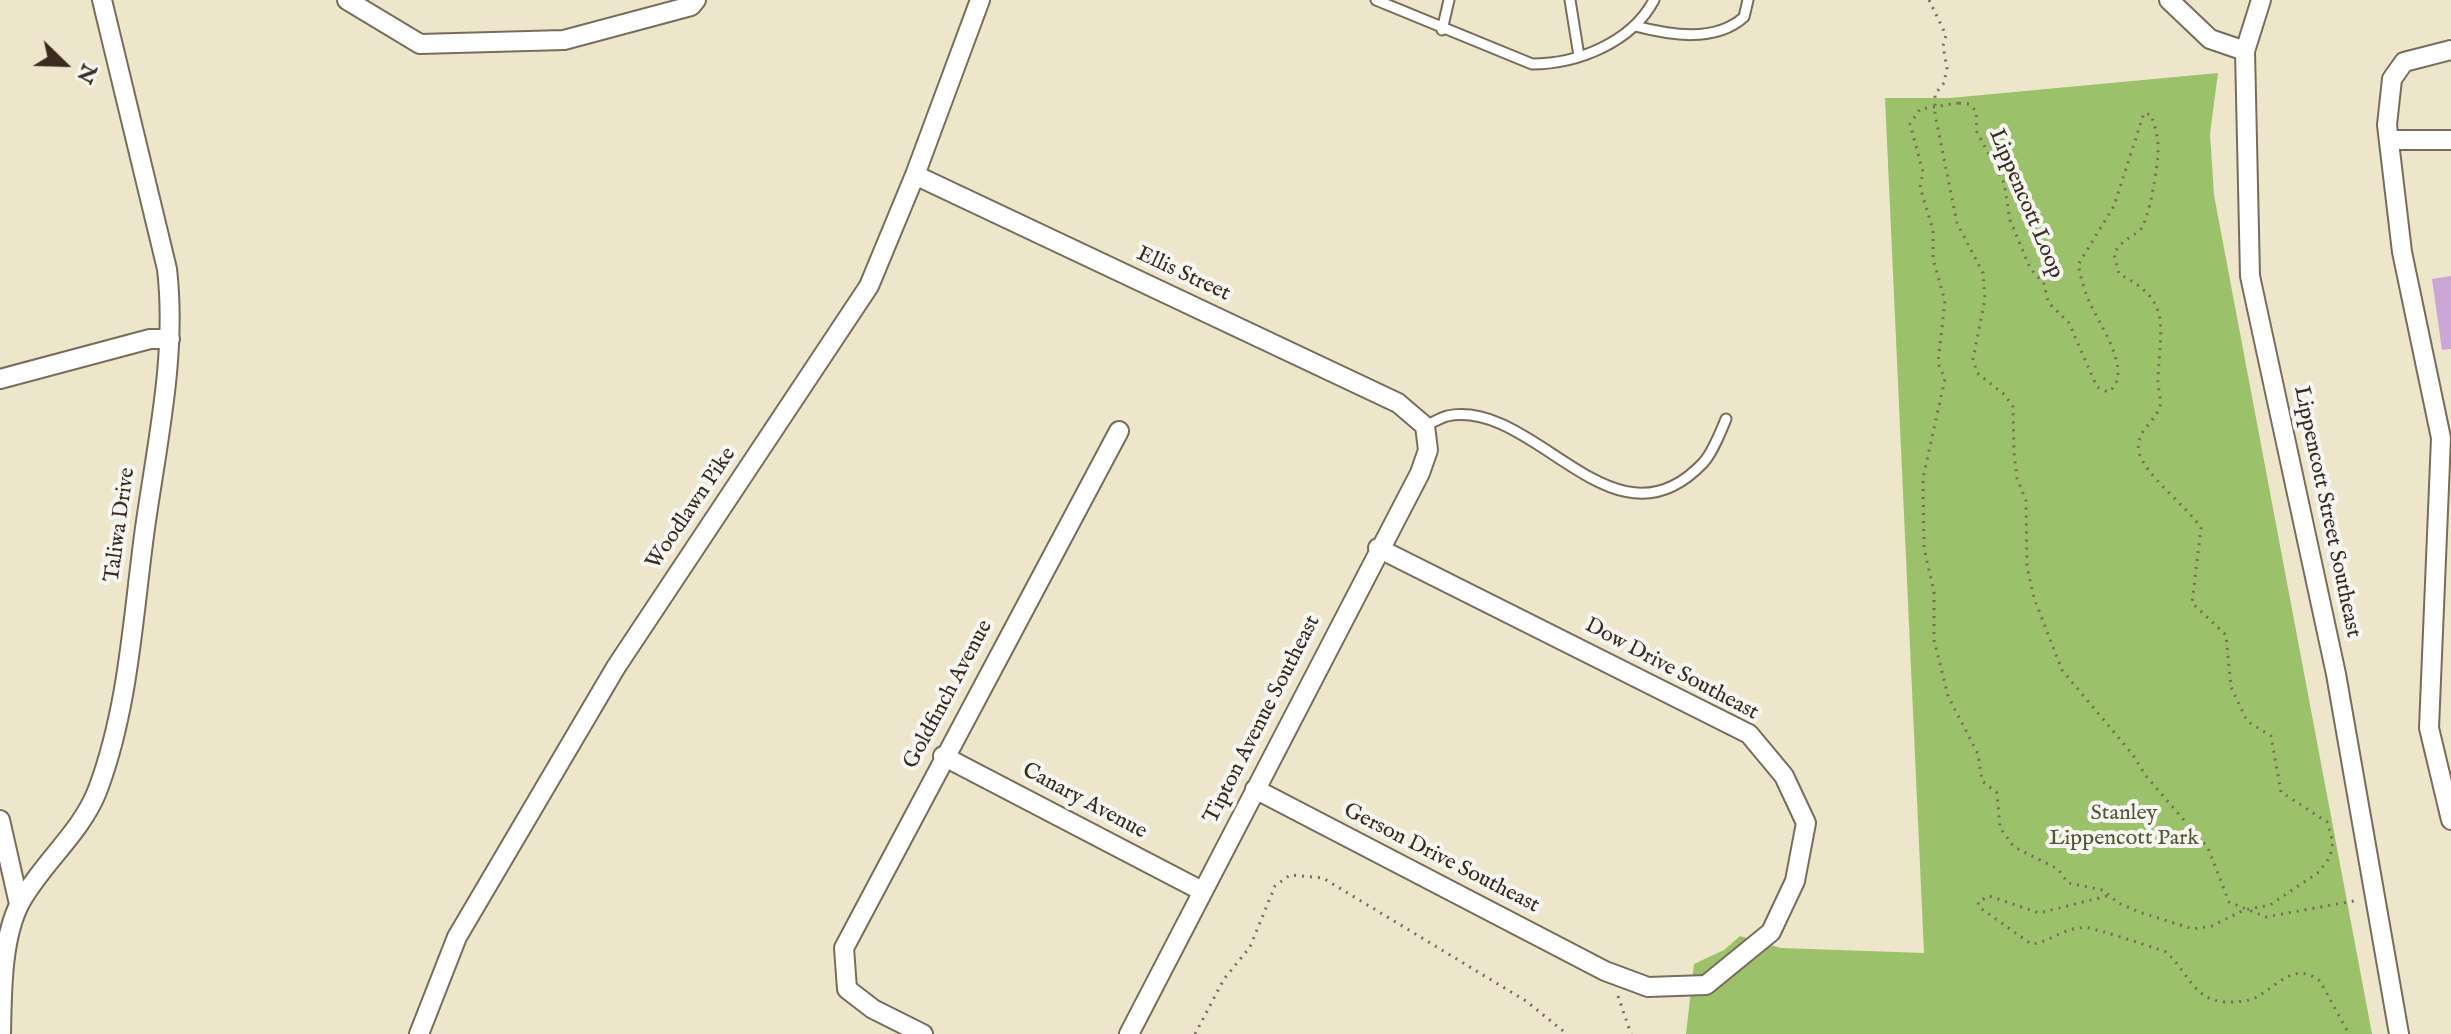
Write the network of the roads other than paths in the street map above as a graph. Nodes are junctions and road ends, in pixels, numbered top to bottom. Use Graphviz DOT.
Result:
graph roads {
  1 [pos="102,0"];
  2 [pos="696,0"];
  3 [pos="980,0"];
  4 [pos="1376,0"];
  5 [pos="1449,0"];
  6 [pos="1570,0"];
  7 [pos="1654,0"];
  8 [pos="1748,0"];
  9 [pos="2169,0"];
  10 [pos="2261,0"];
  11 [pos="350,1"];
  12 [pos="1635,26"];
  13 [pos="1442,30"];
  14 [pos="2451,50"];
  15 [pos="2245,51"];
  16 [pos="1579,56"];
  17 [pos="2389,140"];
  18 [pos="2451,140"];
  19 [pos="915,175"];
  20 [pos="170,339"];
  21 [pos="0,379"];
  22 [pos="1726,419"];
  23 [pos="1425,426"];
  24 [pos="1119,431"];
  25 [pos="1378,548"];
  26 [pos="943,756"];
  27 [pos="1255,789"];
  28 [pos="0,820"];
  29 [pos="2451,820"];
  30 [pos="1202,891"];
  31 [pos="19,904"];
  32 [pos="1605,971"];
  33 [pos="1,1034"];
  34 [pos="419,1034"];
  35 [pos="923,1034"];
  36 [pos="1129,1034"];
  37 [pos="2399,1034"];
  1 -- 20 [label="street, Taliwa Drive"];
  2 -- 11 [label="street"];
  3 -- 19 [label="street, Woodlawn Pike"];
  4 -- 13 [label="lane"];
  5 -- 13 [label="lane"];
  6 -- 16 [label="lane"];
  7 -- 12 [label="lane"];
  8 -- 12 [label="lane"];
  9 -- 15 [label="street"];
  10 -- 15 [label="street, Lippencott Street Southeast"];
  12 -- 16 [label="lane"];
  13 -- 16 [label="lane"];
  14 -- 17 [label="street"];
  15 -- 37 [label="street, Lippencott Street Southeast"];
  17 -- 18 [label="street"];
  17 -- 29 [label="street"];
  19 -- 23 [label="street, Ellis Street"];
  19 -- 34 [label="street, Woodlawn Pike"];
  20 -- 21 [label="street"];
  20 -- 31 [label="street, Taliwa Drive"];
  22 -- 23 [label="lane"];
  23 -- 25 [label="street, Tipton Avenue Southeast"];
  24 -- 26 [label="street, Goldfinch Avenue"];
  25 -- 27 [label="street, Tipton Avenue Southeast"];
  25 -- 32 [label="street, Dow Drive Southeast"];
  26 -- 30 [label="street, Canary Avenue"];
  26 -- 35 [label="street, Goldfinch Avenue"];
  27 -- 30 [label="street, Tipton Avenue Southeast"];
  27 -- 32 [label="street, Gerson Drive Southeast"];
  28 -- 31 [label="street"];
  30 -- 36 [label="street, Tipton Avenue Southeast"];
  31 -- 33 [label="street, Taliwa Drive"];
}
